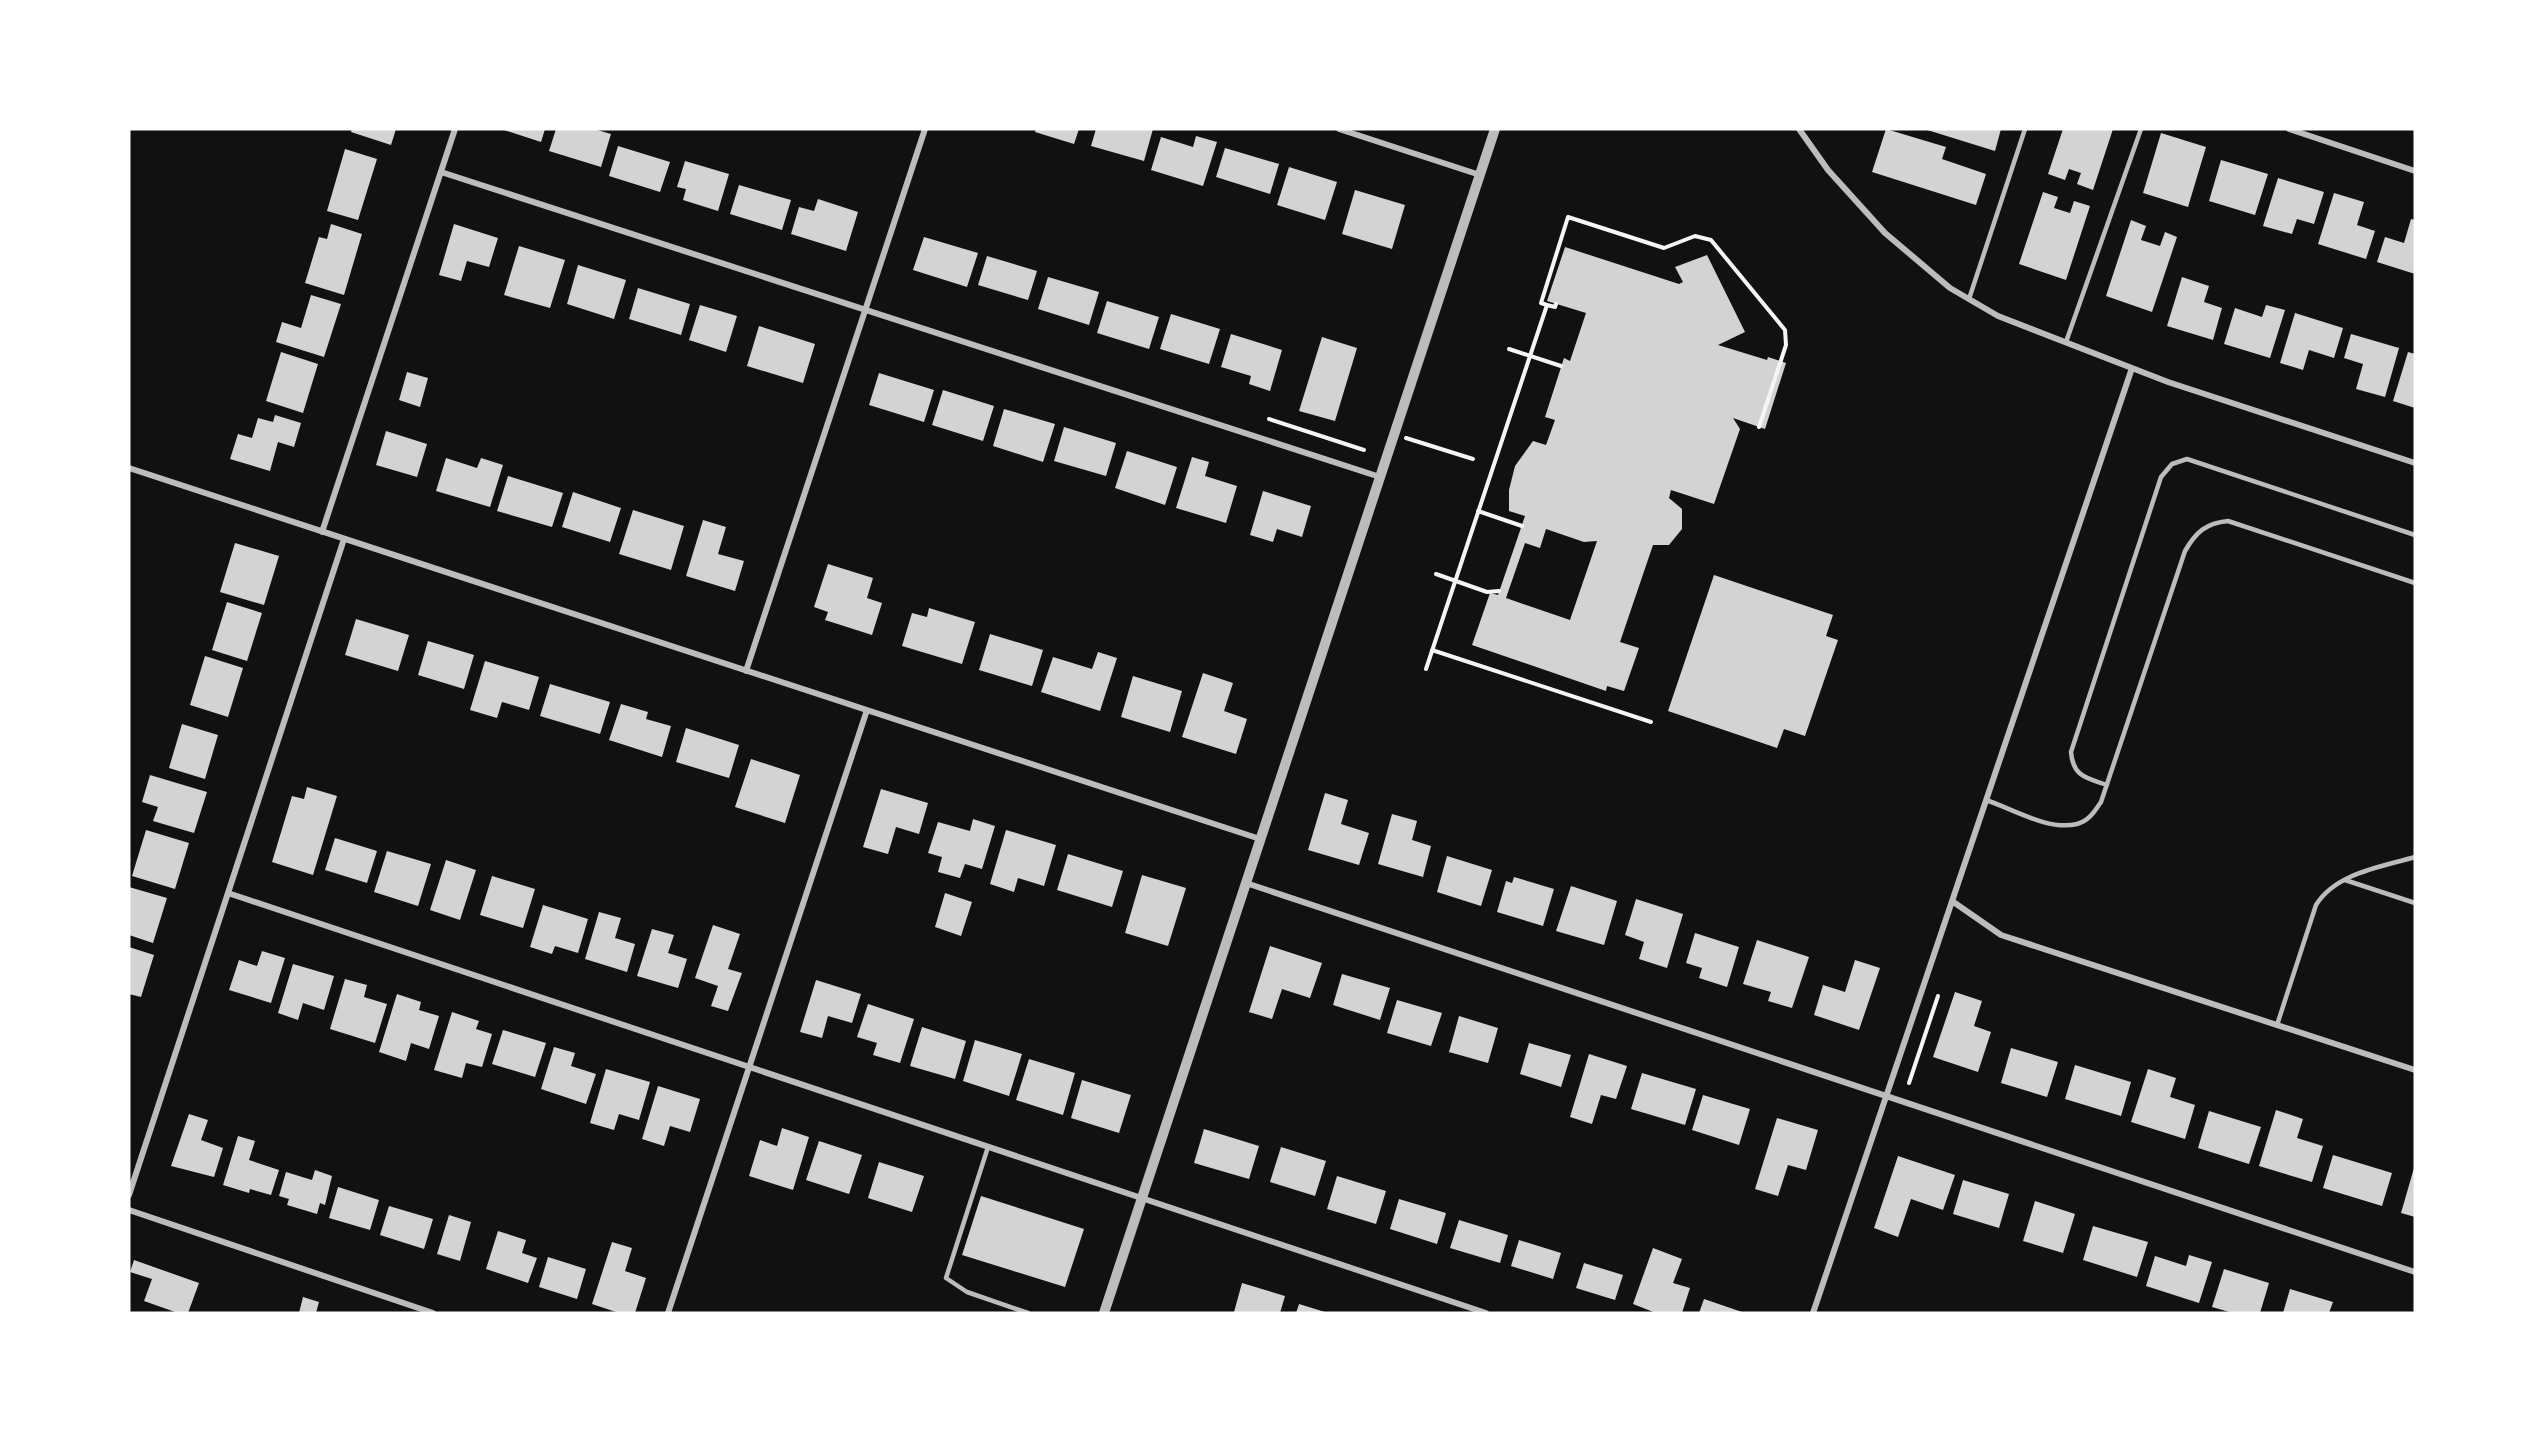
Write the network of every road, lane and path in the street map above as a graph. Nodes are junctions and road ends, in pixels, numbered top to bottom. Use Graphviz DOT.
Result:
graph roads {
  1 [pos="455,129"];
  2 [pos="925,129"];
  3 [pos="1339,129"];
  4 [pos="1495,129"];
  5 [pos="1799,129"];
  6 [pos="2025,129"];
  7 [pos="2141,129"];
  8 [pos="2289,129"];
  9 [pos="2415,171"];
  10 [pos="441,172"];
  11 [pos="1480,175"];
  12 [pos="1969,299"];
  13 [pos="1556,304"];
  14 [pos="1547,305"];
  15 [pos="865,310"];
  16 [pos="2066,342"];
  17 [pos="1509,349"];
  18 [pos="1530,356"];
  19 [pos="1561,366"];
  20 [pos="2132,368"];
  21 [pos="1269,419"];
  22 [pos="1759,427"];
  23 [pos="1394,434"];
  24 [pos="1364,450"];
  25 [pos="1473,459"];
  26 [pos="2415,463"];
  27 [pos="129,468"];
  28 [pos="1380,477"];
  29 [pos="1478,511"];
  30 [pos="1522,526"];
  31 [pos="322,532"];
  32 [pos="2415,535"];
  33 [pos="344,539"];
  34 [pos="1436,574"];
  35 [pos="1455,581"];
  36 [pos="2415,583"];
  37 [pos="1499,591"];
  38 [pos="1432,650"];
  39 [pos="1426,669"];
  40 [pos="746,670"];
  41 [pos="867,710"];
  42 [pos="1651,722"];
  43 [pos="2107,785"];
  44 [pos="1986,800"];
  45 [pos="1260,839"];
  46 [pos="2415,857"];
  47 [pos="2345,880"];
  48 [pos="1246,883"];
  49 [pos="228,893"];
  50 [pos="1952,901"];
  51 [pos="2415,903"];
  52 [pos="1938,996"];
  53 [pos="2277,1025"];
  54 [pos="749,1067"];
  55 [pos="2415,1070"];
  56 [pos="1909,1083"];
  57 [pos="1886,1096"];
  58 [pos="988,1147"];
  59 [pos="129,1195"];
  60 [pos="1142,1198"];
  61 [pos="129,1210"];
  62 [pos="2415,1272"];
  63 [pos="433,1313"];
  64 [pos="668,1313"];
  65 [pos="1028,1313"];
  66 [pos="1104,1313"];
  67 [pos="1486,1313"];
  68 [pos="1813,1313"];
  1 -- 10 [label="street"];
  2 -- 15 [label="street"];
  3 -- 11 [label="street"];
  4 -- 11 [label="street"];
  5 -- 12 [label="street"];
  6 -- 12 [label="lane"];
  7 -- 16 [label="lane"];
  8 -- 9 [label="street"];
  10 -- 15 [label="street"];
  10 -- 31 [label="street"];
  11 -- 23 [label="street"];
  12 -- 16 [label="street"];
  13 -- 14 [label="path"];
  14 -- 18 [label="path"];
  14 -- 22 [label="path"];
  15 -- 28 [label="street"];
  15 -- 40 [label="street"];
  16 -- 20 [label="street"];
  17 -- 18 [label="path"];
  18 -- 19 [label="path"];
  18 -- 29 [label="path"];
  20 -- 26 [label="street"];
  20 -- 44 [label="street"];
  21 -- 24 [label="path"];
  23 -- 25 [label="path"];
  23 -- 28 [label="street"];
  27 -- 31 [label="street"];
  28 -- 45 [label="street"];
  29 -- 30 [label="path"];
  29 -- 35 [label="path"];
  31 -- 33 [label="street"];
  32 -- 43 [label="lane"];
  33 -- 40 [label="street"];
  33 -- 49 [label="street"];
  34 -- 35 [label="path"];
  35 -- 37 [label="path"];
  35 -- 38 [label="path"];
  36 -- 43 [label="lane"];
  38 -- 39 [label="path"];
  38 -- 42 [label="path"];
  40 -- 41 [label="street"];
  41 -- 45 [label="street"];
  41 -- 54 [label="street"];
  43 -- 44 [label="lane"];
  44 -- 50 [label="street"];
  45 -- 48 [label="street"];
  46 -- 47 [label="lane"];
  47 -- 51 [label="lane"];
  47 -- 53 [label="lane"];
  48 -- 57 [label="street"];
  48 -- 60 [label="street"];
  49 -- 54 [label="street"];
  49 -- 59 [label="street"];
  50 -- 53 [label="street"];
  50 -- 57 [label="street"];
  52 -- 56 [label="path"];
  53 -- 55 [label="street"];
  54 -- 58 [label="street"];
  54 -- 64 [label="street"];
  57 -- 62 [label="street"];
  57 -- 68 [label="street"];
  58 -- 60 [label="street"];
  58 -- 65 [label="lane"];
  60 -- 66 [label="street"];
  60 -- 67 [label="street"];
  61 -- 63 [label="street"];
}
